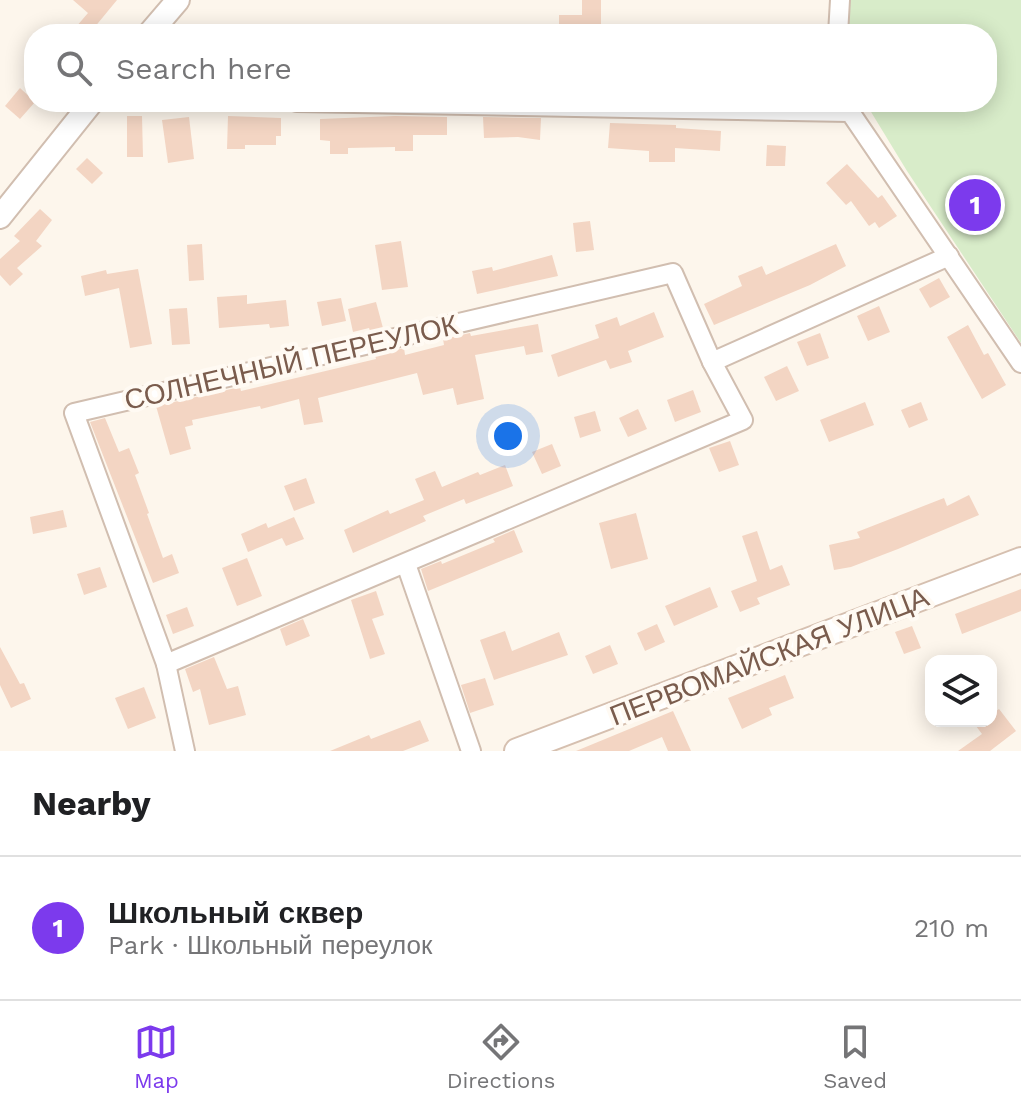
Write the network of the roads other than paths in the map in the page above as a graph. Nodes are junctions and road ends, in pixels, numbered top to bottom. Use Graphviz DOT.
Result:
graph roads {
  1 [pos="178,0"];
  2 [pos="840,0"];
  3 [pos="158,24"];
  4 [pos="839,24"];
  5 [pos="84,112"];
  6 [pos="852,112"];
  7 [pos="0,217"];
  8 [pos="949,256"];
  9 [pos="712,362"];
  10 [pos="1021,363"];
  11 [pos="1021,560"];
  12 [pos="406,564"];
  13 [pos="166,664"];
  14 [pos="185,751"];
  15 [pos="471,751"];
  16 [pos="517,751"];
  1 -- 3 [label="street"];
  2 -- 4 [label="street"];
  5 -- 7 [label="street"];
  6 -- 8 [label="street"];
  8 -- 9 [label="street"];
  8 -- 10 [label="street"];
  9 -- 12 [label="street, СОЛНЕЧНЫЙ ПЕРЕУЛОК"];
  9 -- 13 [label="street, СОЛНЕЧНЫЙ ПЕРЕУЛОК"];
  11 -- 16 [label="main road, ПЕРВОМАЙСКАЯ УЛИЦА"];
  12 -- 13 [label="street, СОЛНЕЧНЫЙ ПЕРЕУЛОК"];
  12 -- 15 [label="street"];
  13 -- 14 [label="street, СОЛНЕЧНЫЙ ПЕРЕУЛОК"];
}
